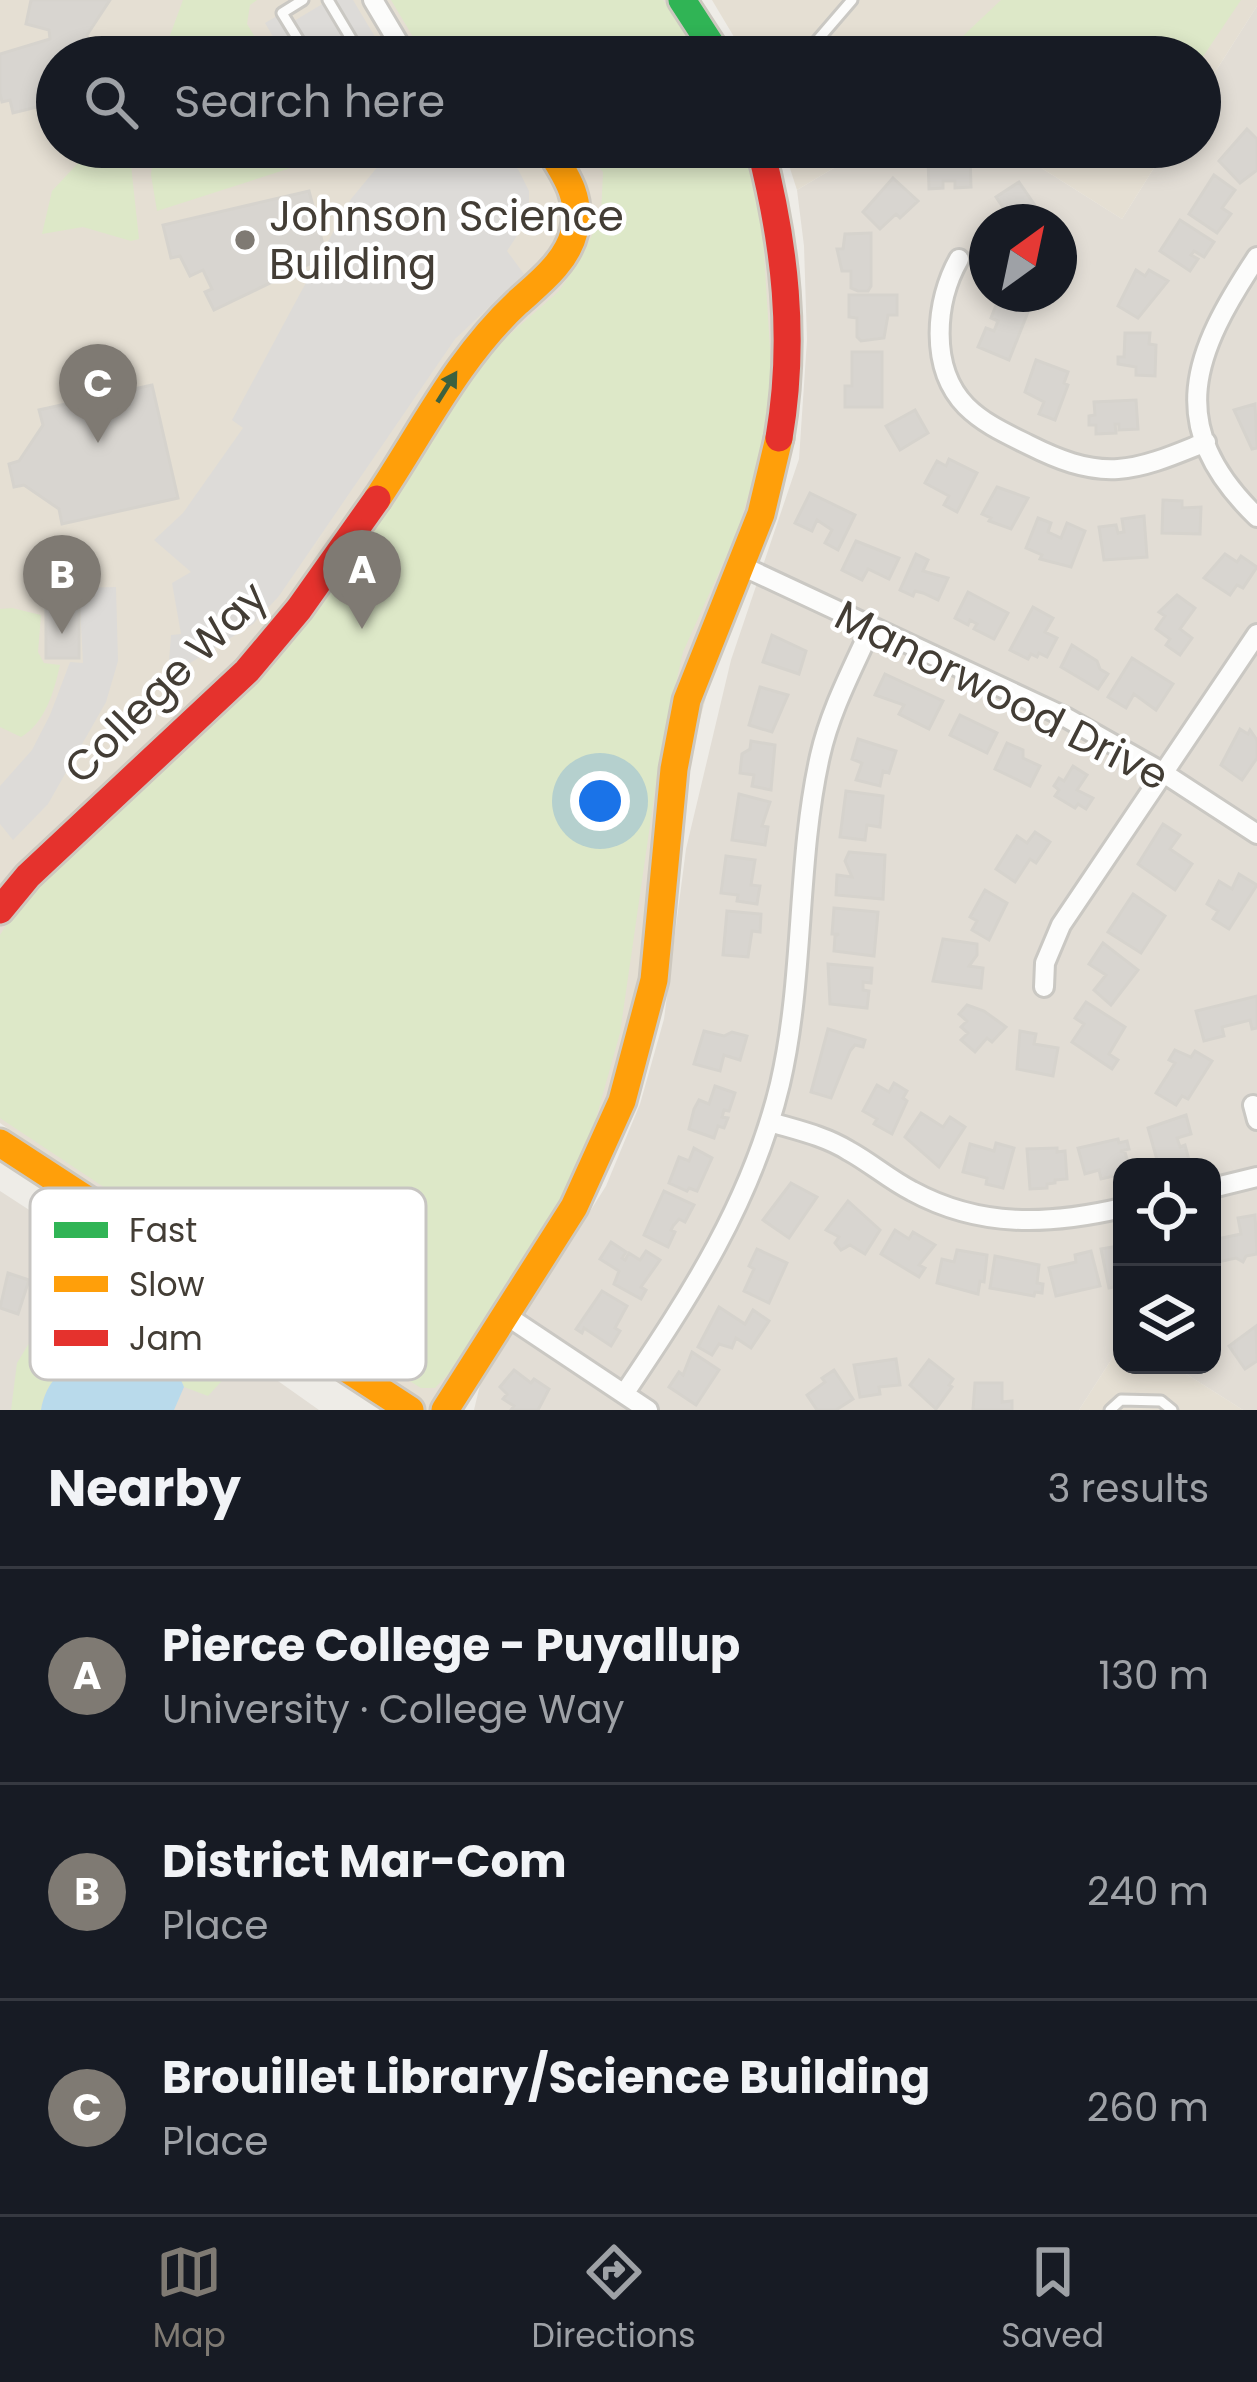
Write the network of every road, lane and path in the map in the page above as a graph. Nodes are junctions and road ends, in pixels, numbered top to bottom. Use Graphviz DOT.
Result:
graph roads {
  1 [pos="303,0"];
  2 [pos="328,0"];
  3 [pos="373,0"];
  4 [pos="682,0"];
  5 [pos="852,0"];
  6 [pos="296,36"];
  7 [pos="349,36"];
  8 [pos="394,36"];
  9 [pos="705,36"];
  10 [pos="820,36"];
  11 [pos="561,168"];
  12 [pos="765,168"];
  13 [pos="1257,257"];
  14 [pos="959,259"];
  15 [pos="1206,442"];
  16 [pos="1257,517"];
  17 [pos="742,566"];
  18 [pos="871,628"];
  19 [pos="1257,634"];
  20 [pos="1162,772"];
  21 [pos="1257,834"];
  22 [pos="0,910"];
  23 [pos="1044,987"];
  24 [pos="770,1122"];
  25 [pos="0,1144"];
  26 [pos="1257,1177"];
  27 [pos="1221,1186"];
  28 [pos="68,1188"];
  29 [pos="1113,1210"];
  30 [pos="507,1316"];
  31 [pos="364,1380"];
  32 [pos="625,1394"];
  33 [pos="410,1410"];
  34 [pos="445,1410"];
  35 [pos="648,1410"];
  36 [pos="1110,1410"];
  37 [pos="1172,1410"];
  1 -- 6 [label="lane"];
  2 -- 7 [label="lane"];
  3 -- 8 [label="street"];
  4 -- 9 [label="street"];
  5 -- 10 [label="lane"];
  22 -- 11 [label="street, College Way, one-way"];
  12 -- 17 [label="street"];
  13 -- 15 [label="street"];
  14 -- 15 [label="street"];
  15 -- 16 [label="street"];
  17 -- 18 [label="street, Manorwood Drive"];
  17 -- 30 [label="street"];
  18 -- 20 [label="street, Manorwood Drive"];
  18 -- 24 [label="street"];
  19 -- 20 [label="street"];
  20 -- 21 [label="street, Manorwood Drive"];
  20 -- 23 [label="street"];
  24 -- 29 [label="street"];
  24 -- 32 [label="street"];
  25 -- 28 [label="street"];
  26 -- 27 [label="street"];
  30 -- 32 [label="street"];
  30 -- 34 [label="street"];
  31 -- 33 [label="street"];
  32 -- 35 [label="street"];
  36 -- 37 [label="lane"];
}
